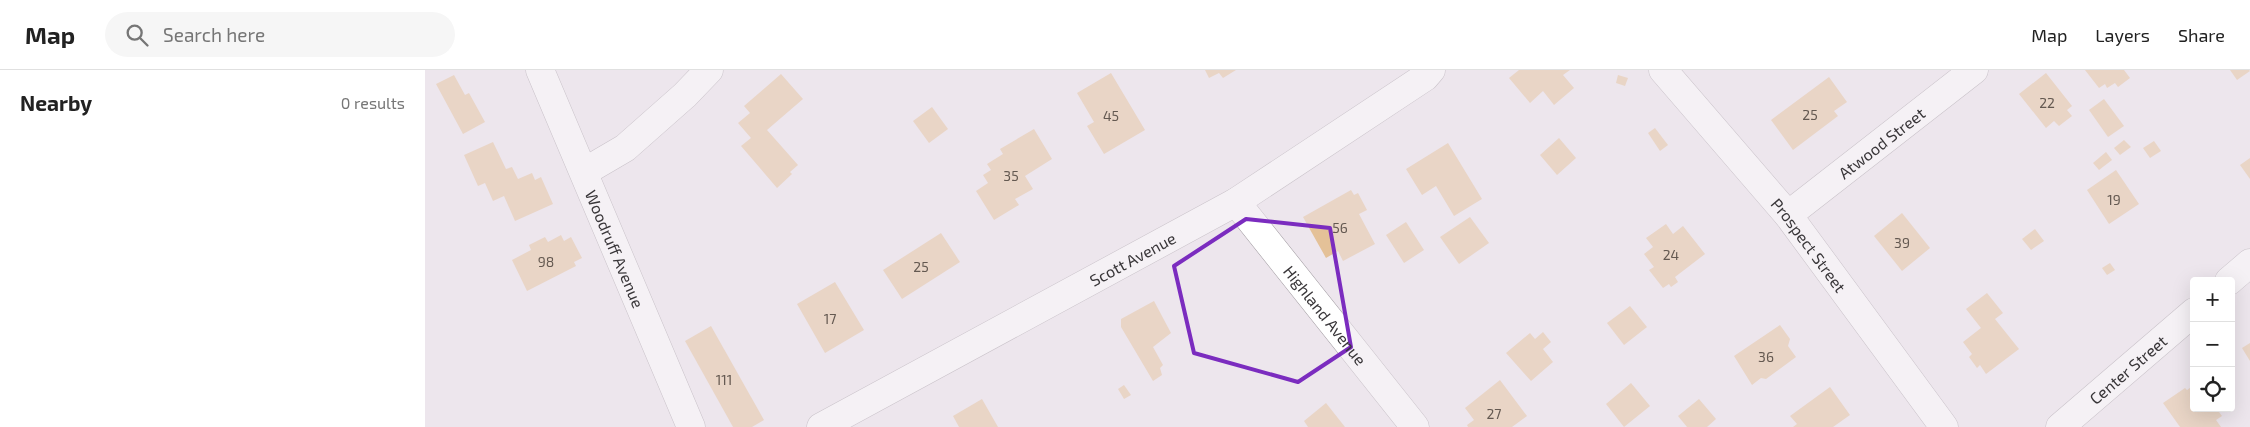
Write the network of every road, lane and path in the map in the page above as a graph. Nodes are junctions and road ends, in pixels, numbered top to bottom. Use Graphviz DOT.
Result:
graph roads {
  1 [pos="540,70"];
  2 [pos="709,70"];
  3 [pos="1431,70"];
  4 [pos="1663,70"];
  5 [pos="1974,70"];
  6 [pos="584,172"];
  7 [pos="1236,202"];
  8 [pos="1788,215"];
  9 [pos="2250,263"];
  10 [pos="2234,277"];
  11 [pos="2190,315"];
  12 [pos="691,427"];
  13 [pos="821,427"];
  14 [pos="1415,427"];
  15 [pos="1944,427"];
  16 [pos="2060,427"];
  1 -- 6 [label="street, Woodruff Avenue"];
  2 -- 6 [label="street"];
  3 -- 7 [label="street, Scott Avenue"];
  4 -- 8 [label="street, Prospect Street"];
  5 -- 8 [label="street, Atwood Street"];
  6 -- 12 [label="street, Woodruff Avenue"];
  7 -- 13 [label="street, Scott Avenue"];
  7 -- 14 [label="street, Highland Avenue"];
  8 -- 15 [label="street, Prospect Street"];
  9 -- 10 [label="street"];
  11 -- 16 [label="street, Center Street"];
}
